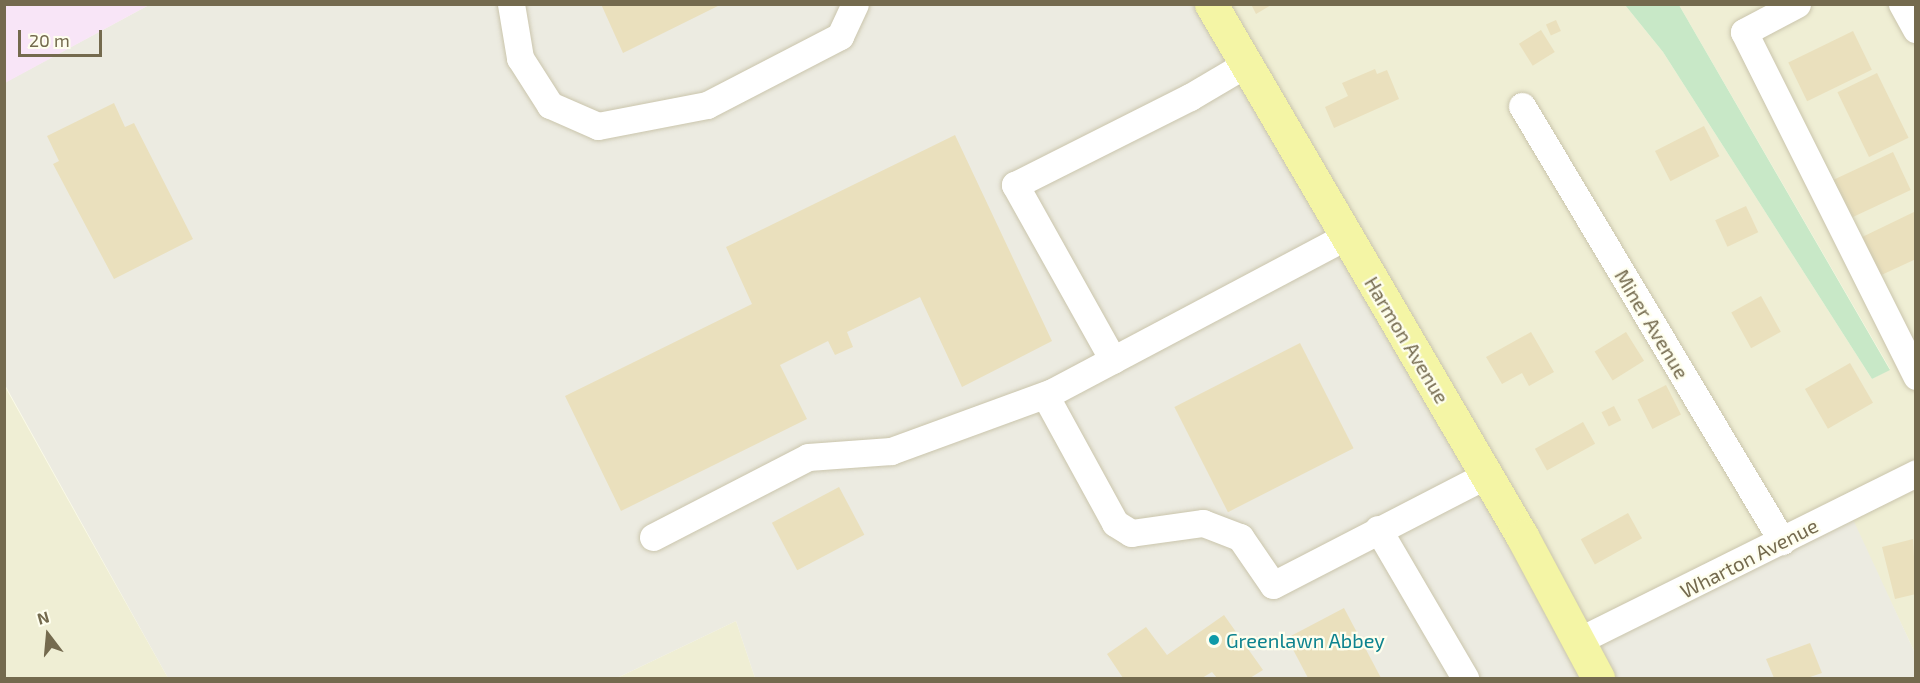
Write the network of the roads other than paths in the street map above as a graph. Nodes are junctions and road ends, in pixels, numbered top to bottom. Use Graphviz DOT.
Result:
graph roads {
  1 [pos="510,4"];
  2 [pos="855,4"];
  3 [pos="1211,4"];
  4 [pos="1902,4"];
  5 [pos="1787,7"];
  6 [pos="1916,28"];
  7 [pos="1246,63"];
  8 [pos="1522,106"];
  9 [pos="1346,237"];
  10 [pos="1113,360"];
  11 [pos="1916,376"];
  12 [pos="1045,395"];
  13 [pos="1486,475"];
  14 [pos="1914,480"];
  15 [pos="1378,529"];
  16 [pos="653,537"];
  17 [pos="1782,541"];
  18 [pos="1580,640"];
  19 [pos="1465,678"];
  20 [pos="1598,678"];
  1 -- 2 [label="street"];
  3 -- 7 [label="main road, Harmon Avenue"];
  4 -- 6 [label="street"];
  5 -- 11 [label="street"];
  7 -- 9 [label="main road, Harmon Avenue"];
  7 -- 10 [label="street"];
  8 -- 17 [label="street, Miner Avenue"];
  9 -- 10 [label="street"];
  9 -- 13 [label="main road, Harmon Avenue"];
  10 -- 12 [label="street"];
  12 -- 15 [label="street"];
  12 -- 16 [label="street"];
  13 -- 15 [label="street"];
  13 -- 18 [label="main road, Harmon Avenue"];
  14 -- 17 [label="street, Wharton Avenue"];
  15 -- 19 [label="street"];
  17 -- 18 [label="street, Wharton Avenue"];
  18 -- 20 [label="main road, Harmon Avenue"];
}
